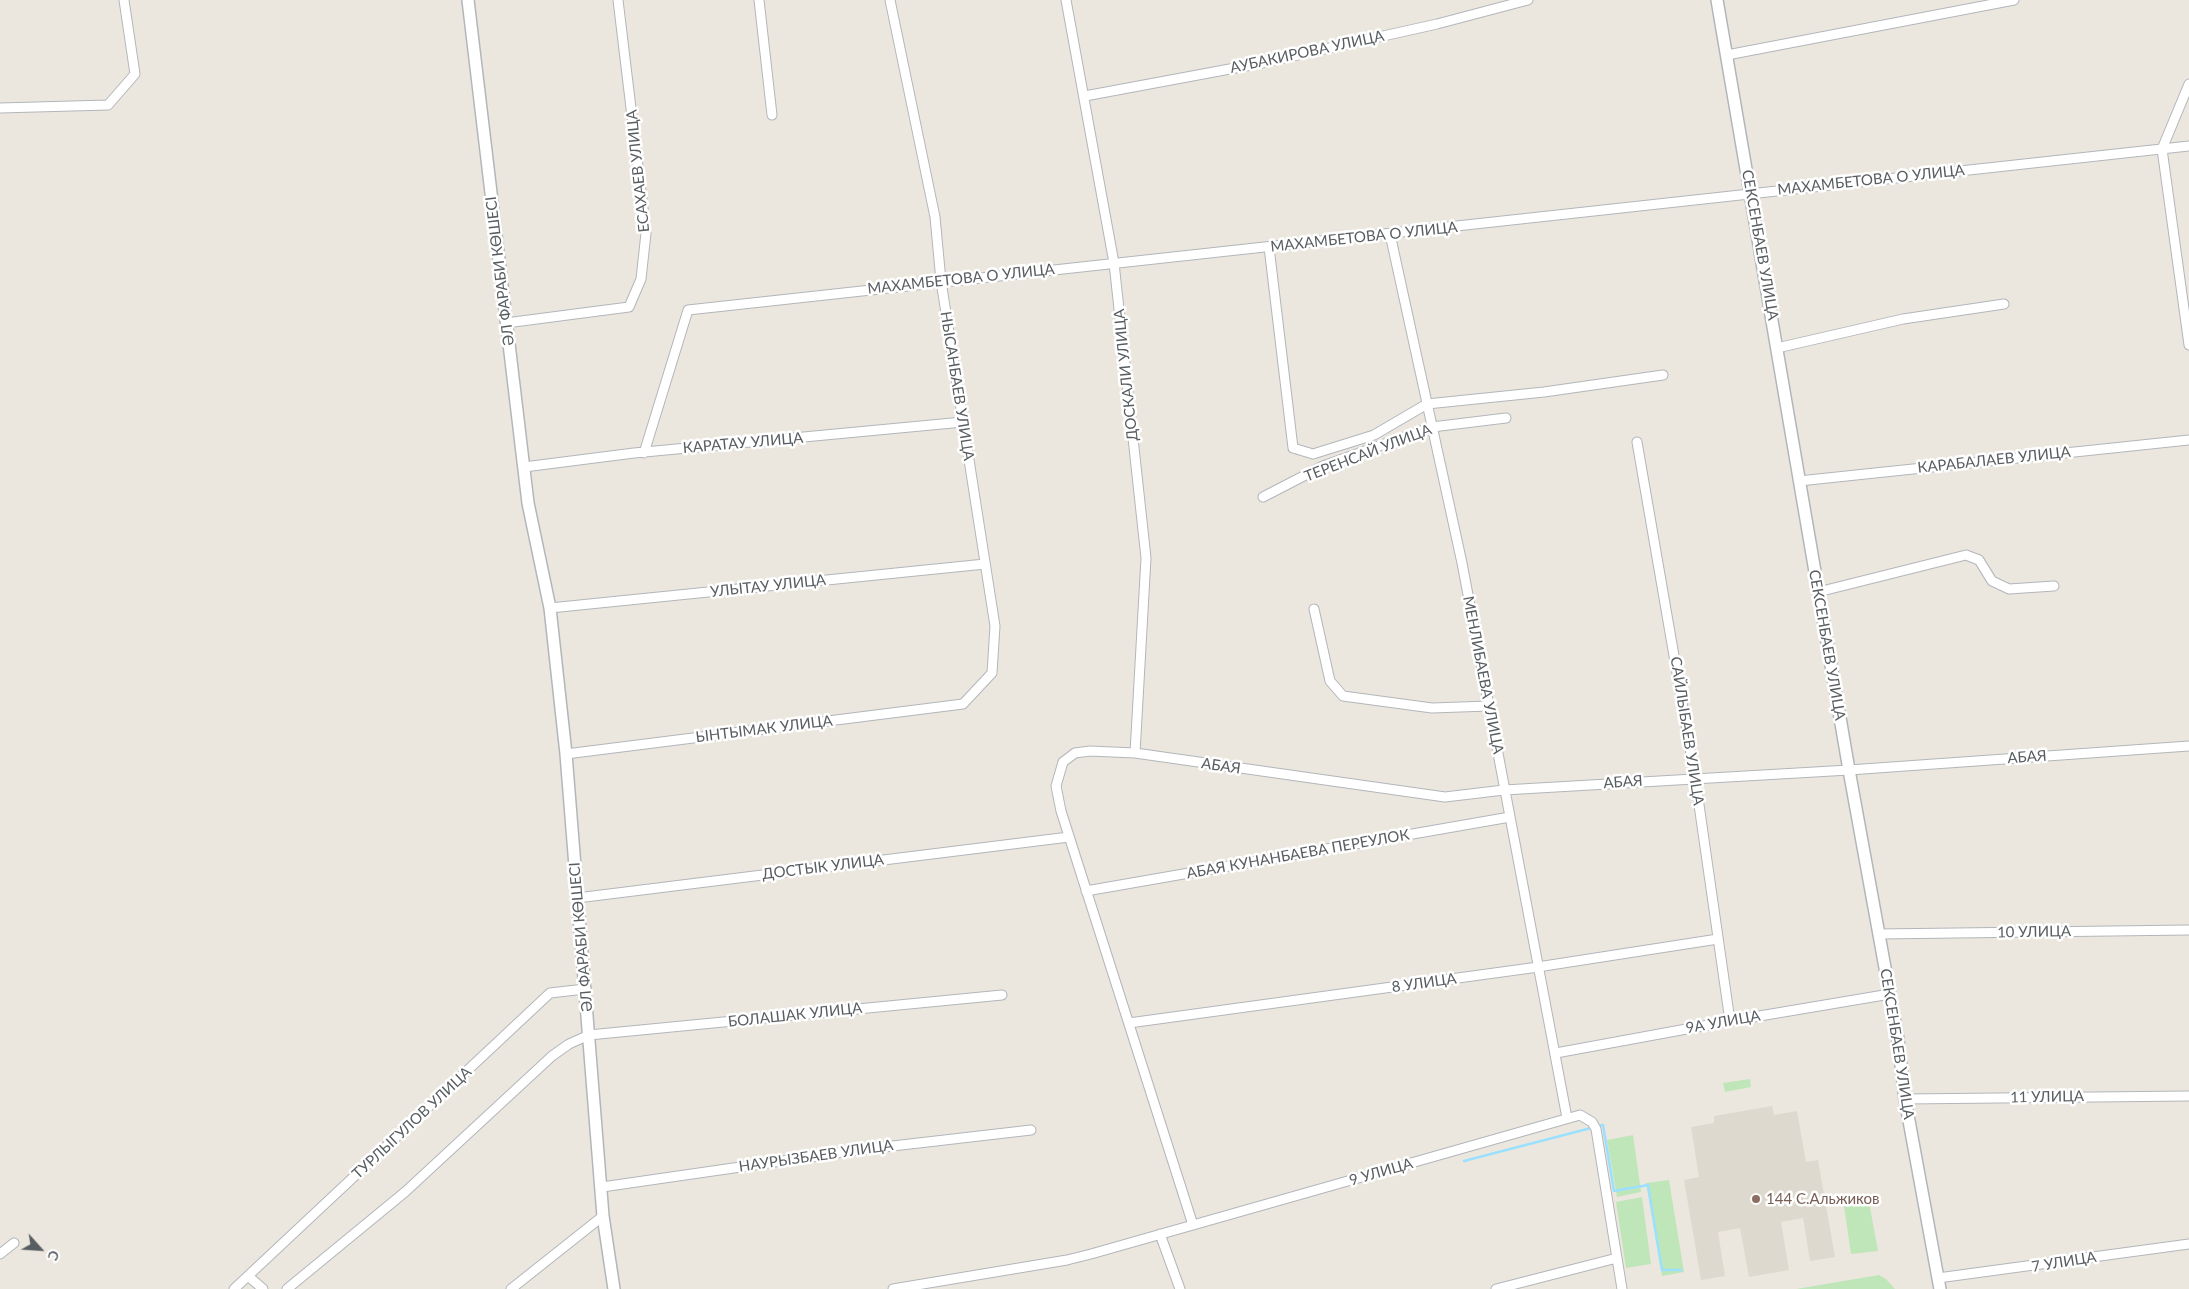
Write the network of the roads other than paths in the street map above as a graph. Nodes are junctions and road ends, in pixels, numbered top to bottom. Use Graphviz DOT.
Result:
graph roads {
  1 [pos="124,0"];
  2 [pos="468,0"];
  3 [pos="618,0"];
  4 [pos="759,0"];
  5 [pos="890,0"];
  6 [pos="1066,0"];
  7 [pos="1528,0"];
  8 [pos="1717,0"];
  9 [pos="2014,0"];
  10 [pos="1727,55"];
  11 [pos="2189,84"];
  12 [pos="1084,96"];
  13 [pos="0,108"];
  14 [pos="772,116"];
  15 [pos="2189,146"];
  16 [pos="2162,149"];
  17 [pos="1751,192"];
  18 [pos="1390,234"];
  19 [pos="1269,247"];
  20 [pos="1114,263"];
  21 [pos="941,281"];
  22 [pos="2004,304"];
  23 [pos="506,323"];
  24 [pos="2189,345"];
  25 [pos="1777,348"];
  26 [pos="1663,375"];
  27 [pos="1427,404"];
  28 [pos="1506,418"];
  29 [pos="963,422"];
  30 [pos="1432,427"];
  31 [pos="2189,440"];
  32 [pos="1638,442"];
  33 [pos="644,453"];
  34 [pos="524,467"];
  35 [pos="1799,481"];
  36 [pos="1263,496"];
  37 [pos="985,564"];
  38 [pos="2054,586"];
  39 [pos="1818,592"];
  40 [pos="550,608"];
  41 [pos="1314,609"];
  42 [pos="963,704"];
  43 [pos="1489,706"];
  44 [pos="2189,746"];
  45 [pos="1135,753"];
  46 [pos="566,754"];
  47 [pos="1849,770"];
  48 [pos="1695,777"];
  49 [pos="1504,790"];
  50 [pos="1510,817"];
  51 [pos="1069,837"];
  52 [pos="1086,891"];
  53 [pos="577,898"];
  54 [pos="2189,930"];
  55 [pos="1879,934"];
  56 [pos="1718,939"];
  57 [pos="1540,966"];
  58 [pos="585,989"];
  59 [pos="1890,994"];
  60 [pos="1002,995"];
  61 [pos="1730,1021"];
  62 [pos="1128,1023"];
  63 [pos="589,1035"];
  64 [pos="1556,1053"];
  65 [pos="2189,1096"];
  66 [pos="1905,1099"];
  67 [pos="1568,1118"];
  68 [pos="1032,1130"];
  69 [pos="602,1187"];
  70 [pos="603,1216"];
  71 [pos="1193,1225"];
  72 [pos="1160,1234"];
  73 [pos="14,1243"];
  74 [pos="2189,1244"];
  75 [pos="0,1254"];
  76 [pos="1616,1258"];
  77 [pos="248,1276"];
  78 [pos="1939,1284"];
  79 [pos="234,1289"];
  80 [pos="263,1289"];
  81 [pos="287,1289"];
  82 [pos="511,1289"];
  83 [pos="614,1289"];
  84 [pos="892,1289"];
  85 [pos="1180,1289"];
  86 [pos="1496,1289"];
  87 [pos="1622,1289"];
  1 -- 13 [label="street"];
  2 -- 23 [label="street, ӘЛ ФАРАБИ КӨШЕСІ"];
  3 -- 23 [label="street, ЕСАХАЕВ УЛИЦА"];
  4 -- 14 [label="street"];
  5 -- 21 [label="street, НЫСАНБАЕВ УЛИЦА"];
  6 -- 12 [label="street, ДОСКАЛИ УЛИЦА"];
  7 -- 12 [label="street, АУБАКИРОВА УЛИЦА"];
  8 -- 10 [label="street, СЕКСЕНБАЕВ УЛИЦА"];
  9 -- 10 [label="street"];
  10 -- 17 [label="street, СЕКСЕНБАЕВ УЛИЦА"];
  11 -- 16 [label="street"];
  12 -- 20 [label="street, ДОСКАЛИ УЛИЦА"];
  15 -- 16 [label="street, МАХАМБЕТОВА О УЛИЦА"];
  16 -- 17 [label="street, МАХАМБЕТОВА О УЛИЦА"];
  16 -- 24 [label="street"];
  17 -- 18 [label="street, МАХАМБЕТОВА О УЛИЦА"];
  17 -- 25 [label="street, СЕКСЕНБАЕВ УЛИЦА"];
  18 -- 19 [label="street, МАХАМБЕТОВА О УЛИЦА"];
  18 -- 27 [label="street, МЕНЛИБАЕВА УЛИЦА"];
  19 -- 20 [label="street, МАХАМБЕТОВА О УЛИЦА"];
  19 -- 27 [label="street"];
  20 -- 21 [label="street, МАХАМБЕТОВА О УЛИЦА"];
  20 -- 45 [label="street, ДОСКАЛИ УЛИЦА"];
  21 -- 29 [label="street, НЫСАНБАЕВ УЛИЦА"];
  21 -- 33 [label="street, МАХАМБЕТОВА О УЛИЦА"];
  22 -- 25 [label="street"];
  23 -- 34 [label="street, ӘЛ ФАРАБИ КӨШЕСІ"];
  25 -- 35 [label="street, СЕКСЕНБАЕВ УЛИЦА"];
  26 -- 27 [label="street, ТЕРЕНСАЙ УЛИЦА"];
  27 -- 30 [label="street, МЕНЛИБАЕВА УЛИЦА"];
  28 -- 30 [label="street, ТЕРЕНСАЙ УЛИЦА"];
  29 -- 33 [label="street, КАРАТАУ УЛИЦА"];
  29 -- 37 [label="street, НЫСАНБАЕВ УЛИЦА"];
  30 -- 36 [label="street, ТЕРЕНСАЙ УЛИЦА"];
  30 -- 43 [label="street, МЕНЛИБАЕВА УЛИЦА"];
  31 -- 35 [label="street, КАРАБАЛАЕВ УЛИЦА"];
  32 -- 48 [label="street, САЙЛЫБАЕВ УЛИЦА"];
  33 -- 34 [label="street, КАРАТАУ УЛИЦА"];
  34 -- 40 [label="street, ӘЛ ФАРАБИ КӨШЕСІ"];
  35 -- 39 [label="street, СЕКСЕНБАЕВ УЛИЦА"];
  37 -- 40 [label="street, УЛЫТАУ УЛИЦА"];
  37 -- 42 [label="street, НЫСАНБАЕВ УЛИЦА"];
  38 -- 39 [label="street"];
  39 -- 47 [label="street, СЕКСЕНБАЕВ УЛИЦА"];
  40 -- 46 [label="street, ӘЛ ФАРАБИ КӨШЕСІ"];
  41 -- 43 [label="street"];
  42 -- 46 [label="street, ЫНТЫМАК УЛИЦА"];
  43 -- 49 [label="street, МЕНЛИБАЕВА УЛИЦА"];
  44 -- 47 [label="street, АБАЯ"];
  45 -- 49 [label="street, АБАЯ"];
  45 -- 51 [label="street, АБАЯ"];
  46 -- 53 [label="street, ӘЛ ФАРАБИ КӨШЕСІ"];
  47 -- 48 [label="street, АБАЯ"];
  47 -- 55 [label="street, СЕКСЕНБАЕВ УЛИЦА"];
  48 -- 49 [label="street, АБАЯ"];
  48 -- 56 [label="street, САЙЛЫБАЕВ УЛИЦА"];
  49 -- 50 [label="street, МЕНЛИБАЕВА УЛИЦА"];
  50 -- 52 [label="street, АБАЯ КУНАНБАЕВА ПЕРЕУЛОК"];
  50 -- 57 [label="street, МЕНЛИБАЕВА УЛИЦА"];
  51 -- 52 [label="street"];
  51 -- 53 [label="street, ДОСТЫК УЛИЦА"];
  52 -- 62 [label="street"];
  53 -- 58 [label="street, ӘЛ ФАРАБИ КӨШЕСІ"];
  54 -- 55 [label="street, 10 УЛИЦА"];
  55 -- 59 [label="street, СЕКСЕНБАЕВ УЛИЦА"];
  56 -- 57 [label="street, 8 УЛИЦА"];
  56 -- 61 [label="street, САЙЛЫБАЕВ УЛИЦА"];
  57 -- 62 [label="street, 8 УЛИЦА"];
  57 -- 64 [label="street, МЕНЛИБАЕВА УЛИЦА"];
  58 -- 63 [label="street, ӘЛ ФАРАБИ КӨШЕСІ"];
  58 -- 77 [label="street, ТУРЛЫГУЛОВ УЛИЦА"];
  59 -- 61 [label="street, 9А УЛИЦА"];
  59 -- 66 [label="street, СЕКСЕНБАЕВ УЛИЦА"];
  60 -- 63 [label="street, БОЛАШАК УЛИЦА"];
  61 -- 64 [label="street, 9А УЛИЦА"];
  62 -- 71 [label="street"];
  63 -- 69 [label="street, ӘЛ ФАРАБИ КӨШЕСІ"];
  63 -- 81 [label="street"];
  64 -- 67 [label="street, МЕНЛИБАЕВА УЛИЦА"];
  65 -- 66 [label="street, 11 УЛИЦА"];
  66 -- 78 [label="street, СЕКСЕНБАЕВ УЛИЦА"];
  67 -- 71 [label="street, 9 УЛИЦА"];
  67 -- 76 [label="street"];
  68 -- 69 [label="street, НАУРЫЗБАЕВ УЛИЦА"];
  69 -- 70 [label="street, ӘЛ ФАРАБИ КӨШЕСІ"];
  70 -- 82 [label="street"];
  70 -- 83 [label="street, ӘЛ ФАРАБИ КӨШЕСІ"];
  71 -- 72 [label="street, 9 УЛИЦА"];
  72 -- 84 [label="street, 9 УЛИЦА"];
  72 -- 85 [label="street"];
  73 -- 75 [label="street"];
  74 -- 78 [label="street, 7 УЛИЦА"];
  76 -- 86 [label="street"];
  76 -- 87 [label="street"];
  77 -- 79 [label="street, ТУРЛЫГУЛОВ УЛИЦА"];
  77 -- 80 [label="street"];
}
